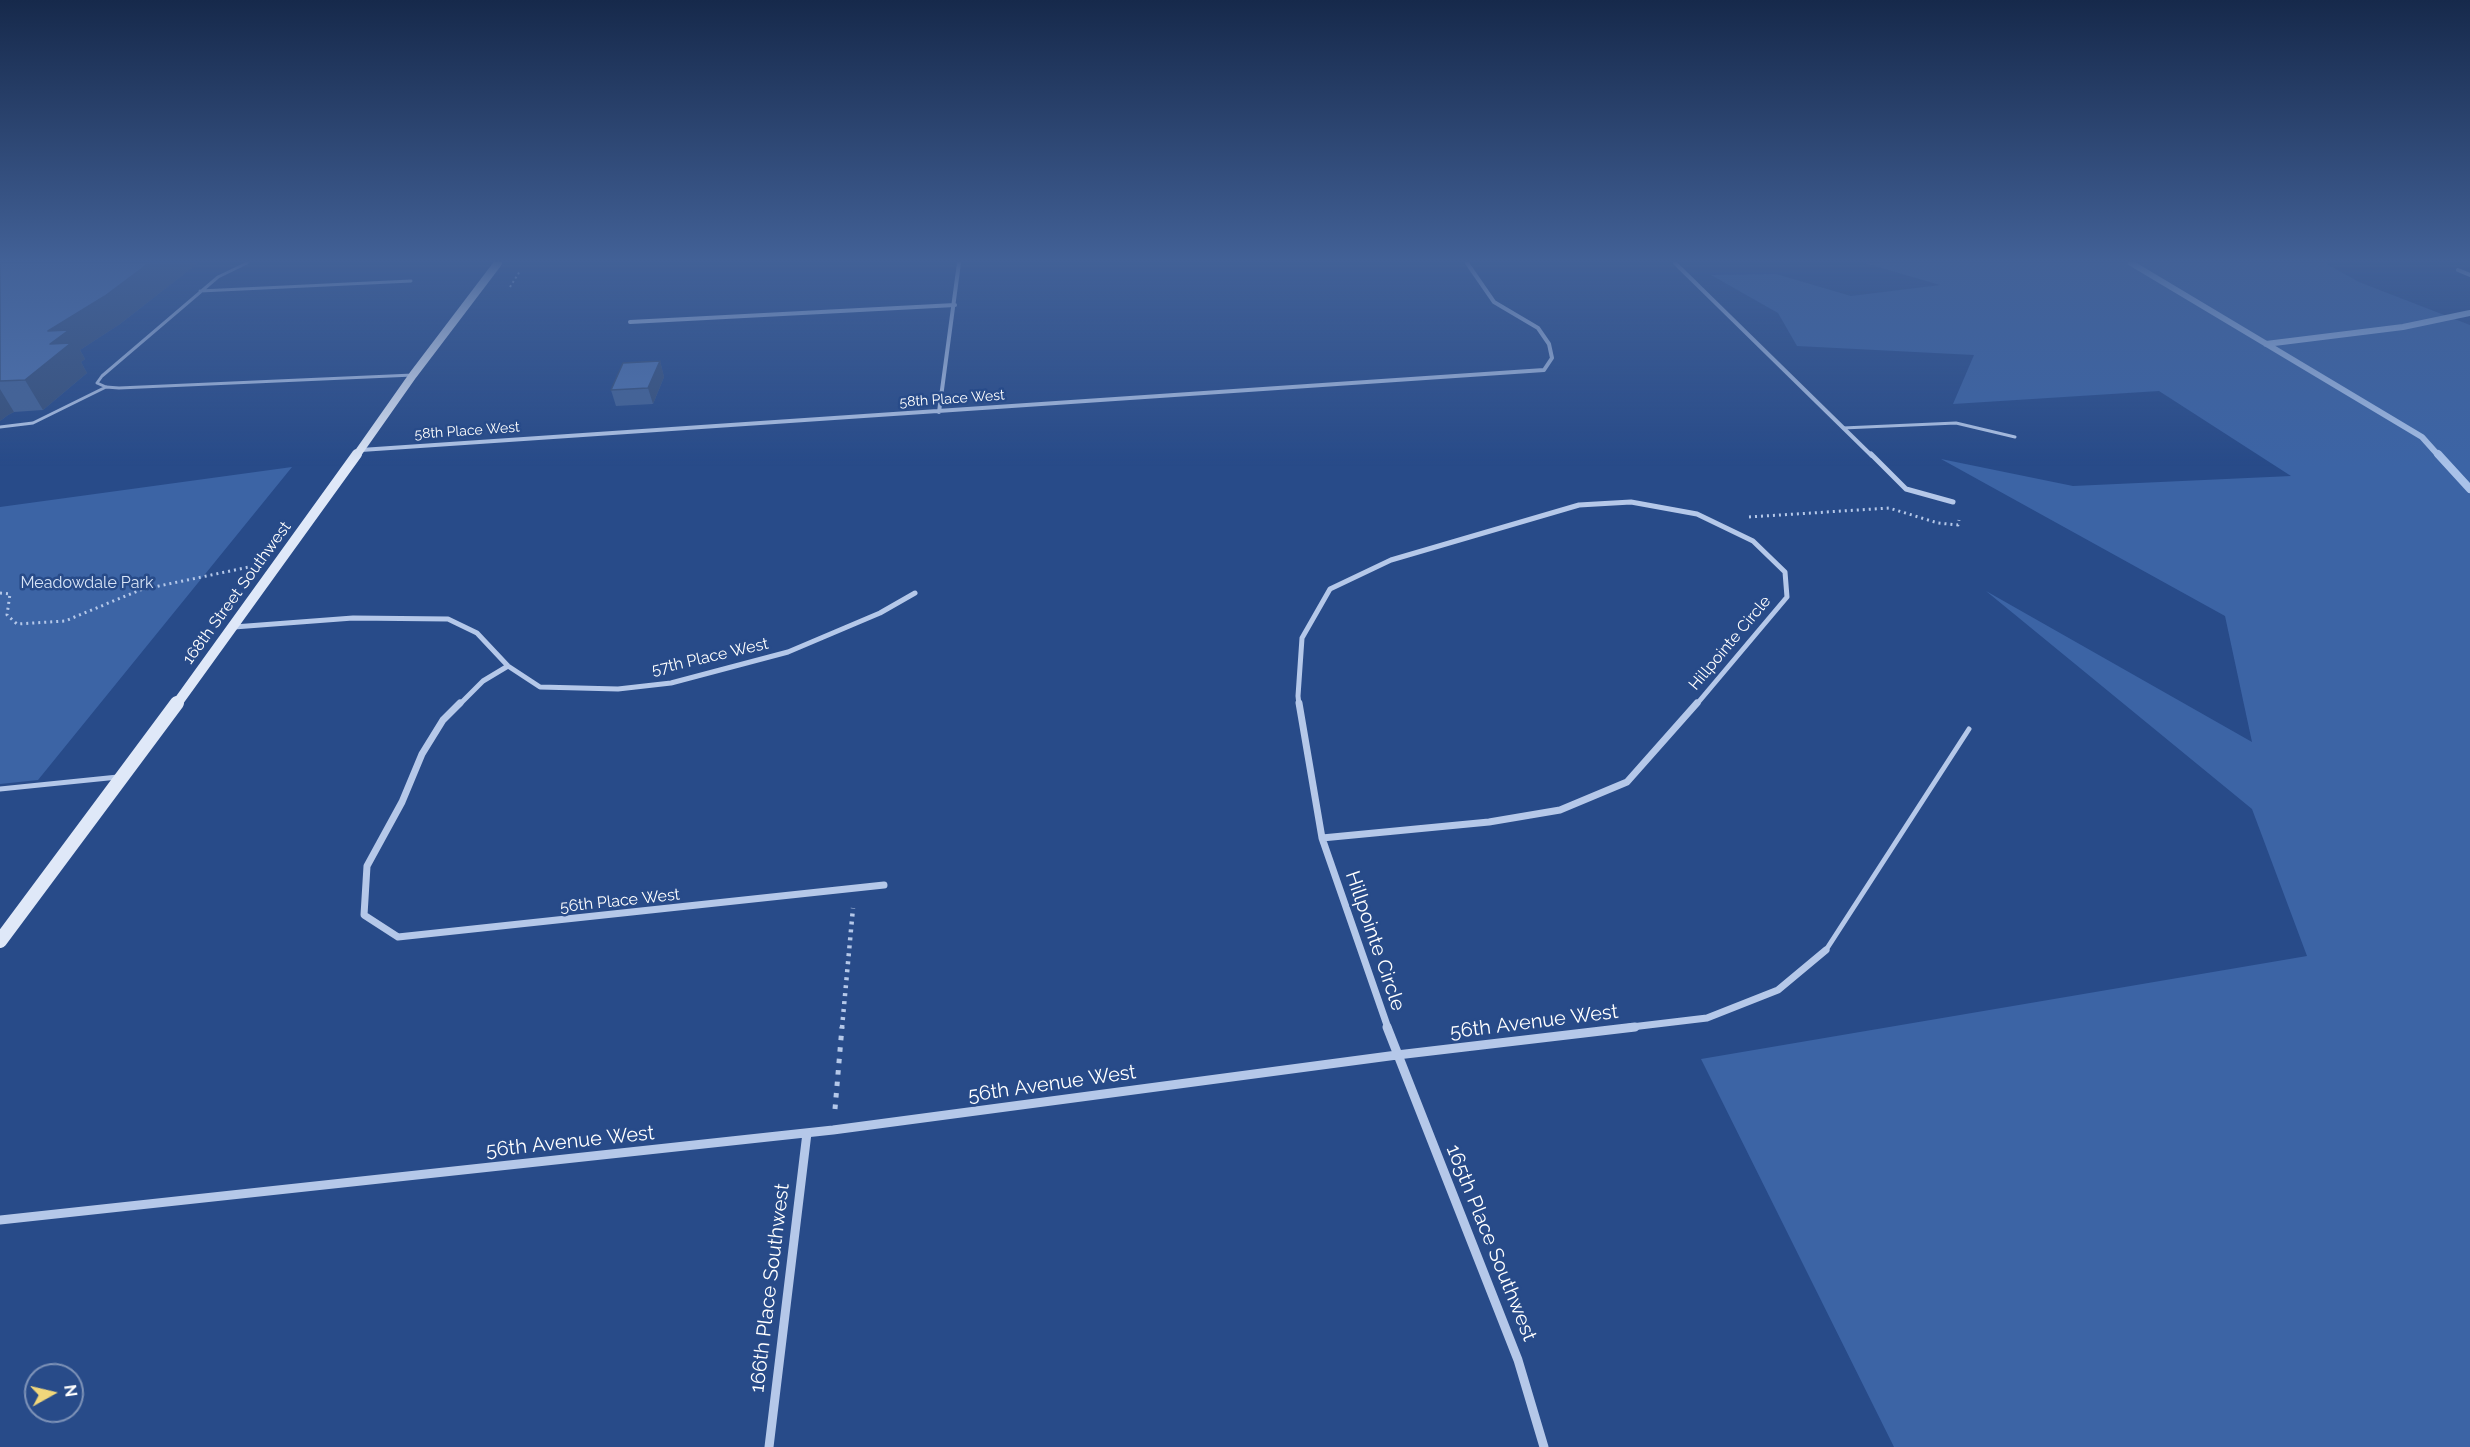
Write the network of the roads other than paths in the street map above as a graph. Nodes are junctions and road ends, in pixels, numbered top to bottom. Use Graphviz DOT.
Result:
graph roads {
  1 [pos="154,331"];
  2 [pos="447,331"];
  3 [pos="951,331"];
  4 [pos="1540,331"];
  5 [pos="1744,331"];
  6 [pos="413,375"];
  7 [pos="106,387"];
  8 [pos="939,412"];
  9 [pos="0,427"];
  10 [pos="1843,428"];
  11 [pos="2015,437"];
  12 [pos="361,450"];
  13 [pos="1953,502"];
  14 [pos="915,593"];
  15 [pos="234,627"];
  16 [pos="508,666"];
  17 [pos="1970,729"];
  18 [pos="123,777"];
  19 [pos="0,789"];
  20 [pos="1322,838"];
  21 [pos="884,885"];
  22 [pos="0,941"];
  23 [pos="1826,950"];
  24 [pos="1397,1055"];
  25 [pos="807,1133"];
  26 [pos="0,1220"];
  27 [pos="769,1447"];
  28 [pos="1544,1447"];
  1 -- 7 [label="lane"];
  2 -- 6 [label="main road, 168th Street Southwest"];
  3 -- 8 [label="street"];
  4 -- 8 [label="street, 58th Place West"];
  5 -- 10 [label="street"];
  6 -- 7 [label="lane"];
  6 -- 12 [label="main road, 168th Street Southwest"];
  7 -- 9 [label="lane"];
  8 -- 12 [label="street, 58th Place West"];
  10 -- 11 [label="lane"];
  10 -- 13 [label="street"];
  12 -- 15 [label="main road, 168th Street Southwest"];
  14 -- 16 [label="street, 57th Place West"];
  15 -- 16 [label="street, 57th Place West"];
  15 -- 18 [label="main road, 168th Street Southwest"];
  16 -- 21 [label="street, 56th Place West"];
  17 -- 23 [label="lane, 56th Avenue West"];
  18 -- 19 [label="lane"];
  18 -- 22 [label="main road, 168th Street Southwest"];
  20 -- 20 [label="street, Hillpointe Circle"];
  20 -- 24 [label="street, Hillpointe Circle"];
  23 -- 24 [label="street, 56th Avenue West"];
  24 -- 25 [label="street, 56th Avenue West"];
  24 -- 28 [label="street, 165th Place Southwest"];
  25 -- 26 [label="street, 56th Avenue West"];
  25 -- 27 [label="street, 166th Place Southwest"];
}
